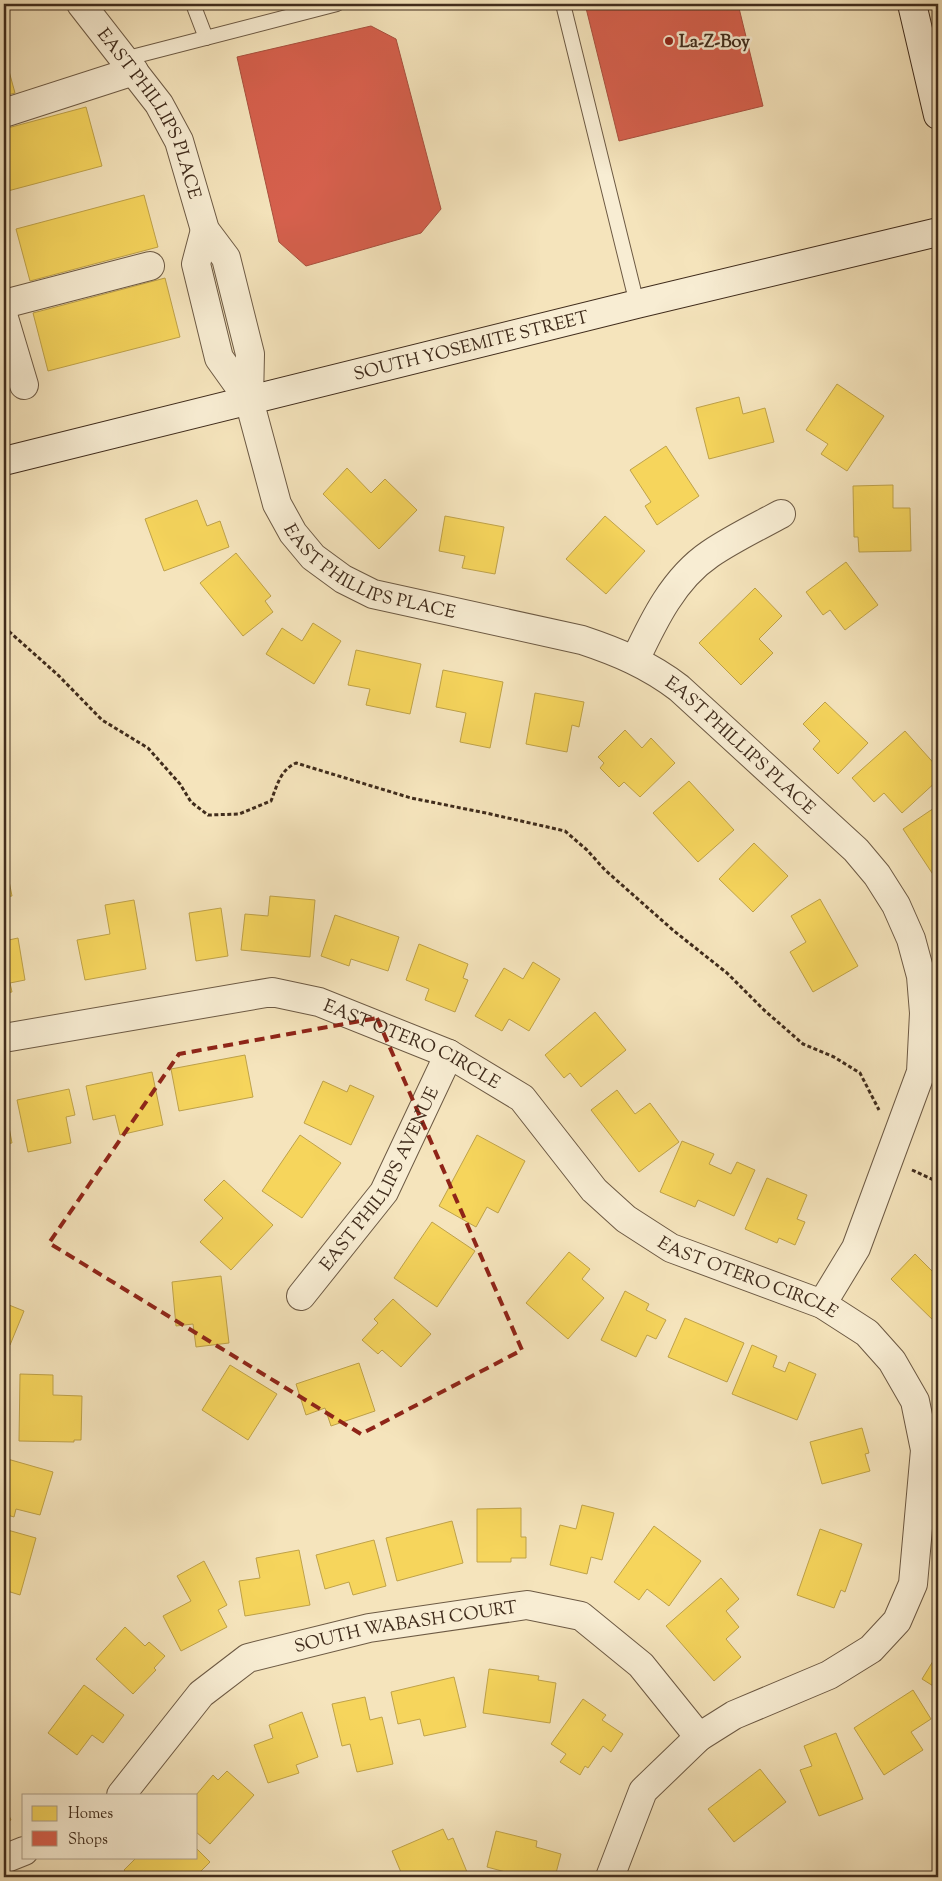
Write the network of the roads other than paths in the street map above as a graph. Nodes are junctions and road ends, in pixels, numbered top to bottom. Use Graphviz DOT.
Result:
graph roads {
  1 [pos="81,4"];
  2 [pos="193,4"];
  3 [pos="337,4"];
  4 [pos="563,4"];
  5 [pos="912,4"];
  6 [pos="206,38"];
  7 [pos="129,65"];
  8 [pos="4,112"];
  9 [pos="938,115"];
  10 [pos="938,232"];
  11 [pos="150,266"];
  12 [pos="4,304"];
  13 [pos="636,304"];
  14 [pos="4,318"];
  15 [pos="24,385"];
  16 [pos="249,400"];
  17 [pos="4,461"];
  18 [pos="781,514"];
  19 [pos="635,660"];
  20 [pos="4,1038"];
  21 [pos="449,1054"];
  22 [pos="302,1296"];
  23 [pos="822,1304"];
  24 [pos="699,1736"];
  25 [pos="123,1794"];
  26 [pos="22,1852"];
  27 [pos="4,1860"];
  28 [pos="610,1877"];
  1 -- 7 [label="street, EAST PHILLIPS PLACE"];
  2 -- 6 [label="lane"];
  3 -- 6 [label="lane"];
  4 -- 13 [label="lane"];
  5 -- 9 [label="street"];
  6 -- 7 [label="lane"];
  7 -- 8 [label="street"];
  7 -- 16 [label="street, EAST PHILLIPS PLACE"];
  10 -- 13 [label="street, SOUTH YOSEMITE STREET"];
  11 -- 12 [label="street"];
  13 -- 16 [label="street, SOUTH YOSEMITE STREET"];
  14 -- 15 [label="street"];
  16 -- 17 [label="street, SOUTH YOSEMITE STREET"];
  16 -- 19 [label="street, EAST PHILLIPS PLACE"];
  18 -- 19 [label="street"];
  19 -- 23 [label="street, EAST PHILLIPS PLACE"];
  20 -- 21 [label="street, EAST OTERO CIRCLE"];
  21 -- 22 [label="street, EAST PHILLIPS AVENUE"];
  21 -- 23 [label="street, EAST OTERO CIRCLE"];
  23 -- 24 [label="street, EAST OTERO CIRCLE"];
  24 -- 25 [label="street, SOUTH WABASH COURT"];
  24 -- 28 [label="street, EAST OTERO CIRCLE"];
  26 -- 27 [label="street"];
}
